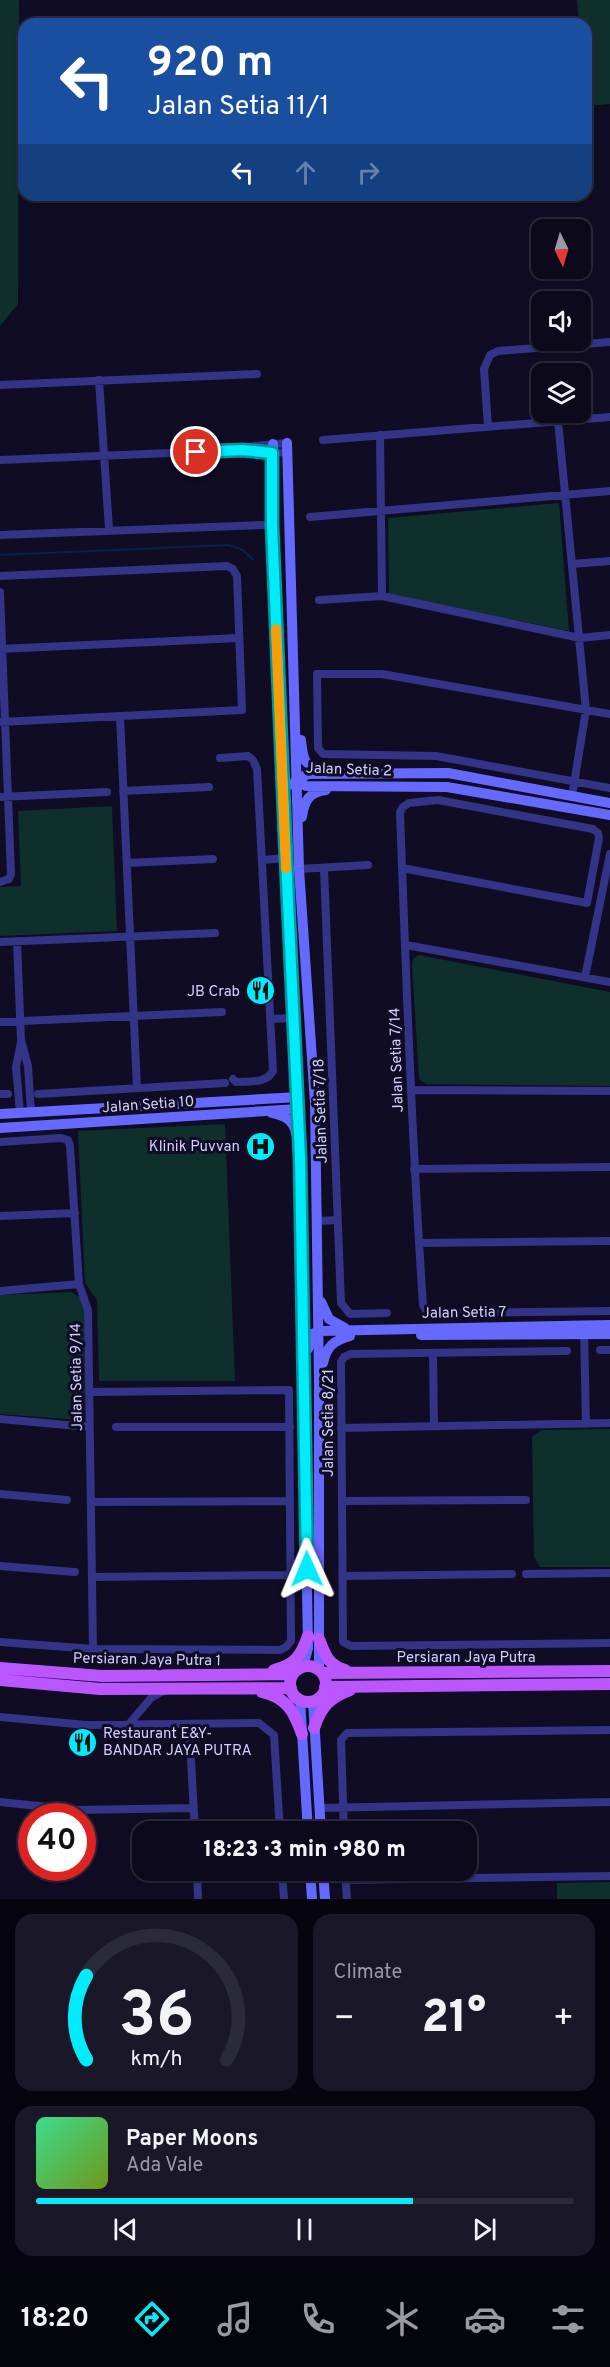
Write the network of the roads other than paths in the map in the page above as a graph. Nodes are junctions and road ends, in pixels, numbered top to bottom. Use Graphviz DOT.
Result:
graph roads {
  1 [pos="610,342"];
  2 [pos="257,374"];
  3 [pos="99,381"];
  4 [pos="0,385"];
  5 [pos="610,417"];
  6 [pos="591,418"];
  7 [pos="535,423"];
  8 [pos="558,423"];
  9 [pos="488,427"];
  10 [pos="380,435"];
  11 [pos="323,440"];
  12 [pos="288,447"];
  13 [pos="273,449"];
  14 [pos="104,456"];
  15 [pos="0,460"];
  16 [pos="610,491"];
  17 [pos="566,495"];
  18 [pos="381,511"];
  19 [pos="310,517"];
  20 [pos="263,525"];
  21 [pos="109,529"];
  22 [pos="0,535"];
  23 [pos="610,561"];
  24 [pos="572,564"];
  25 [pos="0,576"];
  26 [pos="0,592"];
  27 [pos="382,596"];
  28 [pos="319,600"];
  29 [pos="610,635"];
  30 [pos="239,638"];
  31 [pos="580,638"];
  32 [pos="1,649"];
  33 [pos="294,689"];
  34 [pos="279,690"];
  35 [pos="586,710"];
  36 [pos="610,714"];
  37 [pos="120,716"];
  38 [pos="3,722"];
  39 [pos="220,758"];
  40 [pos="380,773"];
  41 [pos="296,781"];
  42 [pos="574,782"];
  43 [pos="380,785"];
  44 [pos="209,788"];
  45 [pos="610,788"];
  46 [pos="123,791"];
  47 [pos="107,792"];
  48 [pos="4,796"];
  49 [pos="572,796"];
  50 [pos="610,803"];
  51 [pos="610,816"];
  52 [pos="299,835"];
  53 [pos="610,854"];
  54 [pos="285,858"];
  55 [pos="213,859"];
  56 [pos="263,860"];
  57 [pos="127,863"];
  58 [pos="368,865"];
  59 [pos="324,868"];
  60 [pos="402,868"];
  61 [pos="299,869"];
  62 [pos="0,882"];
  63 [pos="215,933"];
  64 [pos="130,936"];
  65 [pos="0,942"];
  66 [pos="17,942"];
  67 [pos="406,945"];
  68 [pos="585,977"];
  69 [pos="610,982"];
  70 [pos="222,1012"];
  71 [pos="134,1016"];
  72 [pos="295,1018"];
  73 [pos="270,1019"];
  74 [pos="21,1021"];
  75 [pos="0,1022"];
  76 [pos="21,1040"];
  77 [pos="309,1040"];
  78 [pos="296,1061"];
  79 [pos="233,1079"];
  80 [pos="225,1083"];
  81 [pos="137,1089"];
  82 [pos="411,1090"];
  83 [pos="610,1091"];
  84 [pos="38,1094"];
  85 [pos="261,1099"];
  86 [pos="300,1103"];
  87 [pos="261,1111"];
  88 [pos="25,1113"];
  89 [pos="0,1114"];
  90 [pos="0,1120"];
  91 [pos="100,1122"];
  92 [pos="0,1128"];
  93 [pos="0,1142"];
  94 [pos="300,1158"];
  95 [pos="314,1163"];
  96 [pos="610,1167"];
  97 [pos="414,1169"];
  98 [pos="75,1213"];
  99 [pos="0,1216"];
  100 [pos="339,1220"];
  101 [pos="318,1221"];
  102 [pos="610,1241"];
  103 [pos="419,1243"];
  104 [pos="79,1284"];
  105 [pos="318,1290"];
  106 [pos="0,1291"];
  107 [pos="304,1304"];
  108 [pos="610,1311"];
  109 [pos="387,1313"];
  110 [pos="610,1325"];
  111 [pos="584,1329"];
  112 [pos="349,1333"];
  113 [pos="316,1334"];
  114 [pos="610,1334"];
  115 [pos="600,1350"];
  116 [pos="610,1350"];
  117 [pos="567,1351"];
  118 [pos="433,1353"];
  119 [pos="304,1367"];
  120 [pos="319,1381"];
  121 [pos="90,1392"];
  122 [pos="0,1419"];
  123 [pos="610,1423"];
  124 [pos="586,1424"];
  125 [pos="434,1426"];
  126 [pos="89,1427"];
  127 [pos="116,1427"];
  128 [pos="290,1427"];
  129 [pos="341,1428"];
  130 [pos="0,1494"];
  131 [pos="67,1500"];
  132 [pos="526,1500"];
  133 [pos="290,1501"];
  134 [pos="342,1501"];
  135 [pos="91,1502"];
  136 [pos="0,1566"];
  137 [pos="75,1572"];
  138 [pos="610,1573"];
  139 [pos="512,1574"];
  140 [pos="526,1574"];
  141 [pos="291,1575"];
  142 [pos="92,1576"];
  143 [pos="343,1576"];
  144 [pos="314,1638"];
  145 [pos="0,1642"];
  146 [pos="610,1643"];
  147 [pos="93,1649"];
  148 [pos="0,1668"];
  149 [pos="298,1670"];
  150 [pos="610,1671"];
  151 [pos="321,1672"];
  152 [pos="356,1673"];
  153 [pos="258,1674"];
  154 [pos="0,1680"];
  155 [pos="610,1684"];
  156 [pos="360,1686"];
  157 [pos="325,1687"];
  158 [pos="167,1688"];
  159 [pos="245,1688"];
  160 [pos="291,1688"];
  161 [pos="306,1700"];
  162 [pos="0,1717"];
  163 [pos="129,1724"];
  164 [pos="189,1724"];
  165 [pos="314,1728"];
  166 [pos="610,1730"];
  167 [pos="302,1734"];
  168 [pos="0,1802"];
  169 [pos="610,1802"];
  170 [pos="344,1807"];
  171 [pos="193,1808"];
  172 [pos="320,1808"];
  173 [pos="194,1821"];
  174 [pos="279,1821"];
  175 [pos="307,1821"];
  176 [pos="321,1821"];
  177 [pos="344,1821"];
  178 [pos="610,1876"];
  179 [pos="477,1878"];
  180 [pos="197,1881"];
  181 [pos="283,1881"];
  182 [pos="311,1881"];
  183 [pos="324,1881"];
  184 [pos="345,1881"];
  185 [pos="198,1899"];
  186 [pos="284,1899"];
  187 [pos="312,1899"];
  188 [pos="325,1899"];
  189 [pos="346,1899"];
  1 -- 9 [label="street"];
  2 -- 3 [label="street"];
  3 -- 4 [label="street"];
  3 -- 14 [label="street"];
  5 -- 6 [label="street"];
  7 -- 9 [label="street"];
  8 -- 17 [label="street"];
  9 -- 10 [label="street"];
  10 -- 11 [label="street"];
  10 -- 18 [label="street"];
  12 -- 13 [label="street"];
  12 -- 33 [label="street"];
  13 -- 14 [label="street"];
  13 -- 34 [label="street"];
  14 -- 15 [label="street"];
  14 -- 21 [label="street"];
  16 -- 17 [label="street"];
  17 -- 18 [label="street"];
  17 -- 24 [label="street"];
  18 -- 19 [label="street"];
  18 -- 27 [label="street"];
  20 -- 21 [label="street"];
  21 -- 22 [label="street"];
  23 -- 24 [label="street"];
  24 -- 31 [label="street"];
  25 -- 30 [label="street"];
  26 -- 32 [label="street"];
  27 -- 28 [label="street"];
  27 -- 31 [label="street"];
  29 -- 31 [label="street"];
  30 -- 32 [label="street"];
  30 -- 37 [label="street"];
  31 -- 35 [label="street"];
  32 -- 38 [label="street"];
  33 -- 40 [label="street"];
  33 -- 41 [label="street"];
  34 -- 41 [label="street"];
  34 -- 54 [label="street"];
  35 -- 36 [label="street"];
  35 -- 42 [label="street"];
  35 -- 42 [label="street"];
  37 -- 38 [label="street"];
  37 -- 46 [label="street"];
  38 -- 48 [label="street"];
  39 -- 56 [label="street"];
  40 -- 41 [label="street, Jalan Setia 2"];
  40 -- 49 [label="street, Jalan Setia 2"];
  41 -- 43 [label="street, Jalan Setia 2"];
  41 -- 52 [label="street"];
  41 -- 54 [label="street"];
  42 -- 45 [label="street"];
  42 -- 49 [label="street"];
  43 -- 51 [label="street, Jalan Setia 2"];
  43 -- 52 [label="street"];
  44 -- 46 [label="street"];
  46 -- 57 [label="street"];
  47 -- 48 [label="street"];
  48 -- 62 [label="street"];
  49 -- 50 [label="street, Jalan Setia 2"];
  52 -- 61 [label="street"];
  53 -- 68 [label="street"];
  54 -- 56 [label="street"];
  54 -- 72 [label="street"];
  55 -- 57 [label="street"];
  56 -- 73 [label="street"];
  57 -- 64 [label="street"];
  58 -- 59 [label="street"];
  59 -- 61 [label="street"];
  59 -- 100 [label="street, Jalan Setia 7/18"];
  60 -- 60 [label="street, Jalan Setia 7/14"];
  60 -- 67 [label="street, Jalan Setia 7/14"];
  61 -- 77 [label="street"];
  63 -- 64 [label="street"];
  64 -- 66 [label="street"];
  64 -- 71 [label="street"];
  65 -- 66 [label="street"];
  66 -- 74 [label="street"];
  67 -- 68 [label="street"];
  67 -- 82 [label="street, Jalan Setia 7/14"];
  68 -- 69 [label="street"];
  70 -- 71 [label="street"];
  71 -- 74 [label="street"];
  71 -- 81 [label="street"];
  72 -- 73 [label="street"];
  72 -- 78 [label="street"];
  73 -- 79 [label="street"];
  74 -- 75 [label="street"];
  74 -- 76 [label="street"];
  76 -- 88 [label="street"];
  76 -- 88 [label="street"];
  77 -- 86 [label="street"];
  77 -- 95 [label="street"];
  78 -- 85 [label="street"];
  78 -- 86 [label="street"];
  80 -- 81 [label="street"];
  81 -- 84 [label="street"];
  82 -- 83 [label="street"];
  82 -- 97 [label="street, Jalan Setia 7/14"];
  85 -- 86 [label="street, Jalan Setia 10"];
  85 -- 88 [label="street, Jalan Setia 10"];
  86 -- 87 [label="street, Jalan Setia 10"];
  86 -- 94 [label="street"];
  86 -- 95 [label="street"];
  87 -- 91 [label="street, Jalan Setia 10"];
  87 -- 94 [label="street"];
  88 -- 89 [label="street, Jalan Setia 10"];
  88 -- 90 [label="street"];
  88 -- 91 [label="street"];
  91 -- 92 [label="street, Jalan Setia 10"];
  93 -- 98 [label="street, Jalan Setia 9/14"];
  94 -- 107 [label="street"];
  95 -- 101 [label="street"];
  96 -- 97 [label="street"];
  97 -- 103 [label="street, Jalan Setia 7/14"];
  98 -- 99 [label="street"];
  98 -- 104 [label="street, Jalan Setia 9/14"];
  100 -- 101 [label="street"];
  100 -- 109 [label="street, Jalan Setia 7/18"];
  101 -- 105 [label="street"];
  102 -- 103 [label="street"];
  103 -- 108 [label="street, Jalan Setia 7/14"];
  104 -- 106 [label="street"];
  104 -- 121 [label="street, Jalan Setia 9/14"];
  105 -- 112 [label="street"];
  105 -- 113 [label="street"];
  107 -- 113 [label="street"];
  107 -- 119 [label="street"];
  110 -- 111 [label="street, Jalan Setia 7"];
  111 -- 112 [label="street, Jalan Setia 7"];
  111 -- 114 [label="street, Jalan Setia 7"];
  111 -- 124 [label="street"];
  112 -- 113 [label="street, Jalan Setia 7"];
  112 -- 120 [label="street"];
  113 -- 119 [label="street"];
  113 -- 120 [label="street"];
  115 -- 116 [label="street"];
  117 -- 118 [label="street, Jalan Setia 8/21"];
  118 -- 125 [label="street"];
  118 -- 129 [label="street, Jalan Setia 8/21"];
  119 -- 144 [label="street"];
  120 -- 144 [label="street"];
  121 -- 126 [label="street, Jalan Setia 9/14"];
  121 -- 128 [label="street"];
  122 -- 126 [label="street"];
  123 -- 124 [label="street"];
  124 -- 125 [label="street"];
  125 -- 129 [label="street"];
  126 -- 135 [label="street, Jalan Setia 9/14"];
  127 -- 128 [label="street"];
  128 -- 133 [label="street"];
  129 -- 134 [label="street, Jalan Setia 8/21"];
  130 -- 131 [label="street"];
  132 -- 134 [label="street"];
  133 -- 135 [label="street"];
  133 -- 141 [label="street"];
  134 -- 143 [label="street, Jalan Setia 8/21"];
  135 -- 142 [label="street, Jalan Setia 9/14"];
  136 -- 137 [label="street"];
  138 -- 140 [label="street"];
  139 -- 143 [label="street"];
  141 -- 142 [label="street"];
  141 -- 147 [label="street"];
  142 -- 147 [label="street, Jalan Setia 9/14"];
  143 -- 146 [label="street, Jalan Setia 8/21"];
  144 -- 149 [label="street"];
  144 -- 151 [label="street"];
  144 -- 152 [label="main road"];
  144 -- 153 [label="main road"];
  145 -- 147 [label="street"];
  148 -- 153 [label="main road, Persiaran Jaya Putra 1"];
  149 -- 151 [label="main road, Persiaran Jaya Putra 1"];
  149 -- 153 [label="main road, Persiaran Jaya Putra 1"];
  149 -- 160 [label="main road"];
  150 -- 152 [label="main road, Persiaran Jaya Putra"];
  151 -- 152 [label="main road, Persiaran Jaya Putra"];
  151 -- 157 [label="main road"];
  154 -- 158 [label="main road, Persiaran Jaya Putra 1"];
  155 -- 156 [label="main road, Persiaran Jaya Putra"];
  156 -- 157 [label="main road, Persiaran Jaya Putra"];
  156 -- 165 [label="main road"];
  157 -- 161 [label="main road"];
  158 -- 159 [label="main road, Persiaran Jaya Putra 1"];
  158 -- 163 [label="street"];
  159 -- 160 [label="main road, Persiaran Jaya Putra 1"];
  159 -- 167 [label="main road"];
  160 -- 161 [label="main road"];
  161 -- 165 [label="street"];
  161 -- 167 [label="street"];
  162 -- 163 [label="street"];
  163 -- 164 [label="street"];
  164 -- 171 [label="street"];
  164 -- 174 [label="street"];
  165 -- 172 [label="street"];
  166 -- 170 [label="street"];
  167 -- 175 [label="street"];
  168 -- 171 [label="street"];
  169 -- 170 [label="street"];
  170 -- 172 [label="street"];
  170 -- 177 [label="street"];
  171 -- 173 [label="street"];
  172 -- 176 [label="street"];
  178 -- 179 [label="street"];
  180 -- 185 [label="street"];
  181 -- 186 [label="street"];
  182 -- 187 [label="street"];
  183 -- 188 [label="street"];
  184 -- 189 [label="street"];
}
